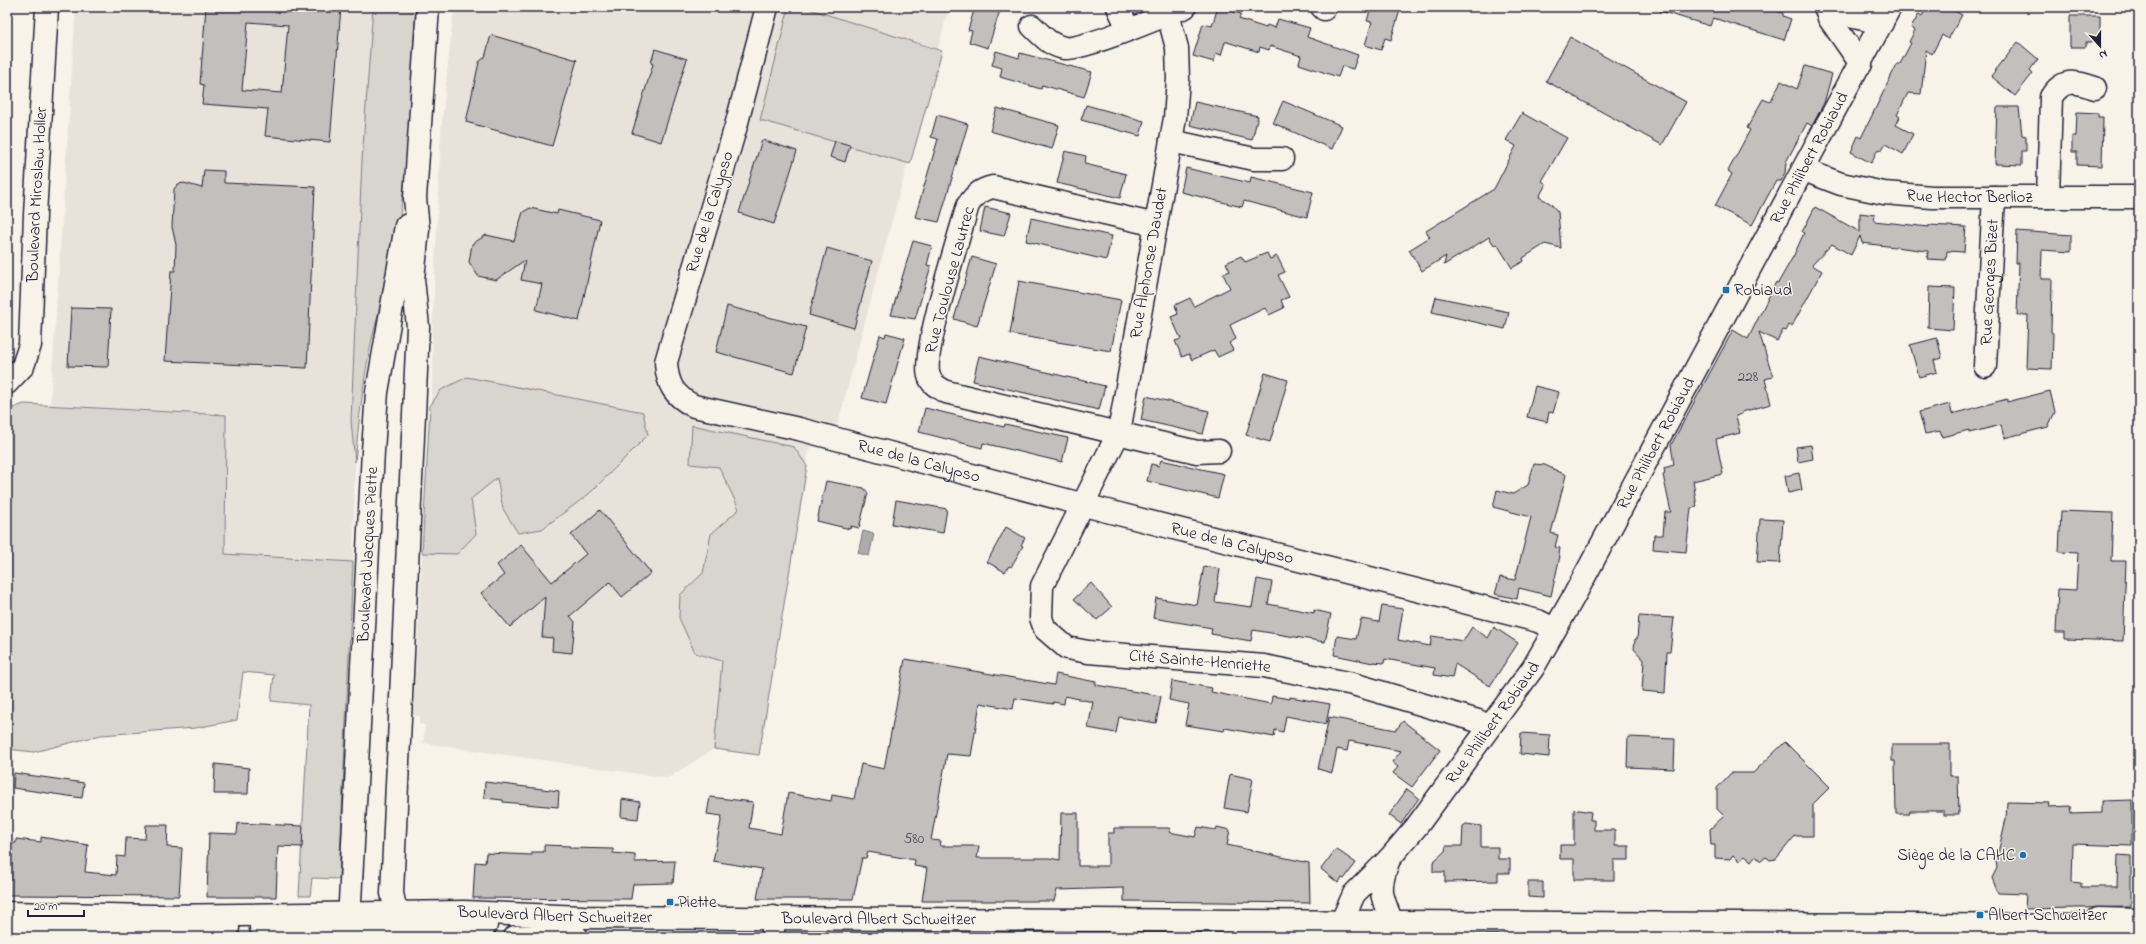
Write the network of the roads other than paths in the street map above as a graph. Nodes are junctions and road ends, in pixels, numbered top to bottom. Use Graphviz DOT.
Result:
graph roads {
  1 [pos="47,7"];
  2 [pos="428,7"];
  3 [pos="767,7"];
  4 [pos="1118,7"];
  5 [pos="1825,7"];
  6 [pos="1839,7"];
  7 [pos="1177,11"];
  8 [pos="1886,15"];
  9 [pos="1032,26"];
  10 [pos="1128,29"];
  11 [pos="1861,64"];
  12 [pos="2095,88"];
  13 [pos="1171,141"];
  14 [pos="1282,159"];
  15 [pos="1804,170"];
  16 [pos="1994,197"];
  17 [pos="2048,197"];
  18 [pos="2139,197"];
  19 [pos="415,198"];
  20 [pos="1156,225"];
  21 [pos="1985,366"];
  22 [pos="10,380"];
  23 [pos="1119,432"];
  24 [pos="1219,451"];
  25 [pos="1084,504"];
  26 [pos="1554,629"];
  27 [pos="1489,727"];
  28 [pos="1389,859"];
  29 [pos="7,913"];
  30 [pos="395,914"];
  31 [pos="556,916"];
  32 [pos="2139,920"];
  33 [pos="1345,926"];
  34 [pos="2066,926"];
  35 [pos="773,927"];
  36 [pos="356,928"];
  37 [pos="1557,929"];
  38 [pos="1391,930"];
  39 [pos="1852,931"];
  40 [pos="7,932"];
  41 [pos="2139,933"];
  42 [pos="187,934"];
  43 [pos="329,934"];
  44 [pos="412,934"];
  45 [pos="215,937"];
  46 [pos="515,937"];
  47 [pos="577,937"];
  48 [pos="1279,937"];
  49 [pos="1313,937"];
  1 -- 22 [label="street, Boulevard Miroslaw Holler"];
  2 -- 19 [label="street, Boulevard Jacques Piette"];
  3 -- 25 [label="street, Rue de la Calypso"];
  4 -- 10 [label="street"];
  5 -- 11 [label="street"];
  6 -- 8 [label="street"];
  7 -- 10 [label="street"];
  7 -- 13 [label="street, Rue Alphonse Daudet"];
  8 -- 11 [label="street, Rue Philibert Robiaud"];
  9 -- 10 [label="street"];
  11 -- 15 [label="street, Rue Philibert Robiaud"];
  12 -- 17 [label="street"];
  13 -- 14 [label="street"];
  13 -- 20 [label="street, Rue Alphonse Daudet"];
  15 -- 16 [label="street, Rue Hector Berlioz"];
  15 -- 26 [label="street, Rue Philibert Robiaud"];
  16 -- 17 [label="street, Rue Hector Berlioz"];
  16 -- 21 [label="street, Rue Georges Bizet"];
  17 -- 18 [label="street, Rue Hector Berlioz"];
  19 -- 30 [label="street, Boulevard Jacques Piette"];
  19 -- 36 [label="street, Boulevard Jacques Piette"];
  20 -- 23 [label="street, Rue Alphonse Daudet"];
  20 -- 23 [label="street, Rue Toulouse Lautrec"];
  23 -- 24 [label="street, Rue Toulouse Lautrec"];
  23 -- 25 [label="street, Rue Alphonse Daudet"];
  25 -- 26 [label="street, Rue de la Calypso"];
  25 -- 27 [label="street, Cité Sainte-Henriette"];
  26 -- 27 [label="street, Rue Philibert Robiaud"];
  27 -- 28 [label="street, Rue Philibert Robiaud"];
  28 -- 33 [label="street, Rue Philibert Robiaud"];
  28 -- 38 [label="street, Rue Philibert Robiaud"];
  29 -- 36 [label="street, Boulevard Albert Schweitzer"];
  30 -- 31 [label="street, Boulevard Albert Schweitzer"];
  30 -- 36 [label="street, Boulevard Albert Schweitzer"];
  30 -- 44 [label="street"];
  31 -- 35 [label="street, Boulevard Albert Schweitzer"];
  31 -- 44 [label="street"];
  32 -- 34 [label="street, Boulevard Albert Schweitzer"];
  33 -- 35 [label="street, Boulevard Albert Schweitzer"];
  33 -- 38 [label="street, Boulevard Albert Schweitzer"];
  33 -- 48 [label="street"];
  33 -- 49 [label="street"];
  34 -- 39 [label="street, Boulevard Albert Schweitzer"];
  34 -- 41 [label="street, Boulevard Albert Schweitzer"];
  36 -- 43 [label="street"];
  36 -- 44 [label="street"];
  37 -- 38 [label="street, Boulevard Albert Schweitzer"];
  37 -- 39 [label="street, Boulevard Albert Schweitzer"];
  40 -- 42 [label="street"];
  42 -- 43 [label="street"];
  42 -- 45 [label="street"];
  46 -- 47 [label="street, Boulevard Albert Schweitzer"];
}
